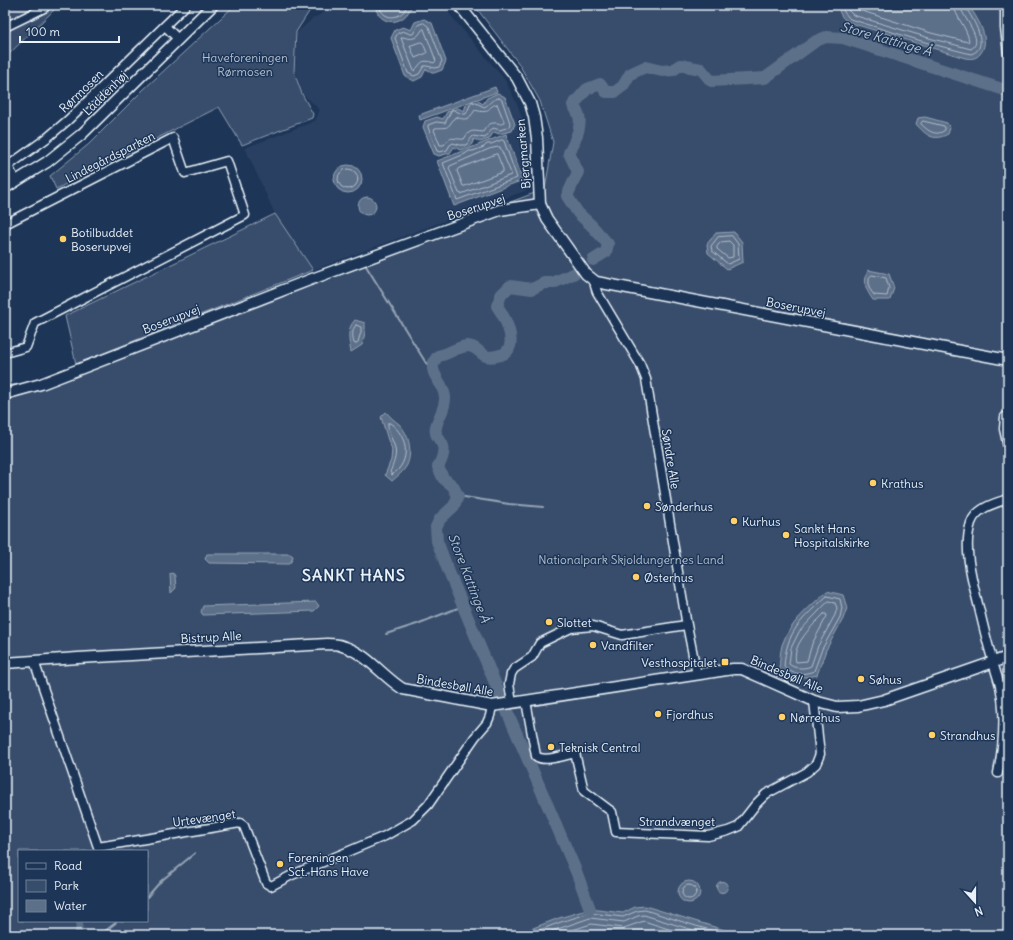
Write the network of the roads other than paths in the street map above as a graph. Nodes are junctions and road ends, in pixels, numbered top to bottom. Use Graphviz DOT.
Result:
graph roads {
  1 [pos="43,5"];
  2 [pos="186,5"];
  3 [pos="213,5"];
  4 [pos="459,5"];
  5 [pos="1004,5"];
  6 [pos="165,26"];
  7 [pos="5,27"];
  8 [pos="178,39"];
  9 [pos="1008,53"];
  10 [pos="6,167"];
  11 [pos="16,182"];
  12 [pos="5,188"];
  13 [pos="540,204"];
  14 [pos="5,224"];
  15 [pos="596,282"];
  16 [pos="5,353"];
  17 [pos="1008,360"];
  18 [pos="5,394"];
  19 [pos="1005,417"];
  20 [pos="1008,447"];
  21 [pos="1008,499"];
  22 [pos="686,625"];
  23 [pos="1008,657"];
  24 [pos="34,661"];
  25 [pos="993,662"];
  26 [pos="5,663"];
  27 [pos="697,675"];
  28 [pos="403,689"];
  29 [pos="526,701"];
  30 [pos="814,701"];
  31 [pos="512,703"];
  32 [pos="492,706"];
  33 [pos="998,773"];
  1 -- 7 [label="street"];
  2 -- 6 [label="street, Rørmosen"];
  3 -- 8 [label="street, Låddenhøj"];
  4 -- 13 [label="street, Bjergmarken"];
  5 -- 9 [label="street"];
  6 -- 8 [label="street"];
  6 -- 10 [label="street, Rørmosen"];
  8 -- 11 [label="street, Låddenhøj"];
  10 -- 11 [label="street, Rørmosen"];
  11 -- 12 [label="street, Låddenhøj"];
  13 -- 15 [label="street"];
  13 -- 18 [label="street, Boserupvej"];
  14 -- 16 [label="street, Lindegårdsparken"];
  15 -- 17 [label="street, Boserupvej"];
  15 -- 22 [label="street, Søndre Alle"];
  19 -- 20 [label="street"];
  21 -- 25 [label="street"];
  22 -- 27 [label="street, Søndre Alle"];
  22 -- 31 [label="street"];
  23 -- 25 [label="street, Bindesbøll Alle"];
  24 -- 26 [label="street, Bistrup Alle"];
  24 -- 28 [label="street, Bistrup Alle"];
  24 -- 32 [label="street, Urtevænget"];
  25 -- 30 [label="street, Bindesbøll Alle"];
  25 -- 33 [label="street"];
  27 -- 29 [label="street, Bindesbøll Alle"];
  27 -- 30 [label="street, Bindesbøll Alle"];
  28 -- 32 [label="street, Bindesbøll Alle"];
  29 -- 30 [label="street, Strandvænget"];
  29 -- 31 [label="street, Bindesbøll Alle"];
  31 -- 32 [label="street, Bindesbøll Alle"];
}
